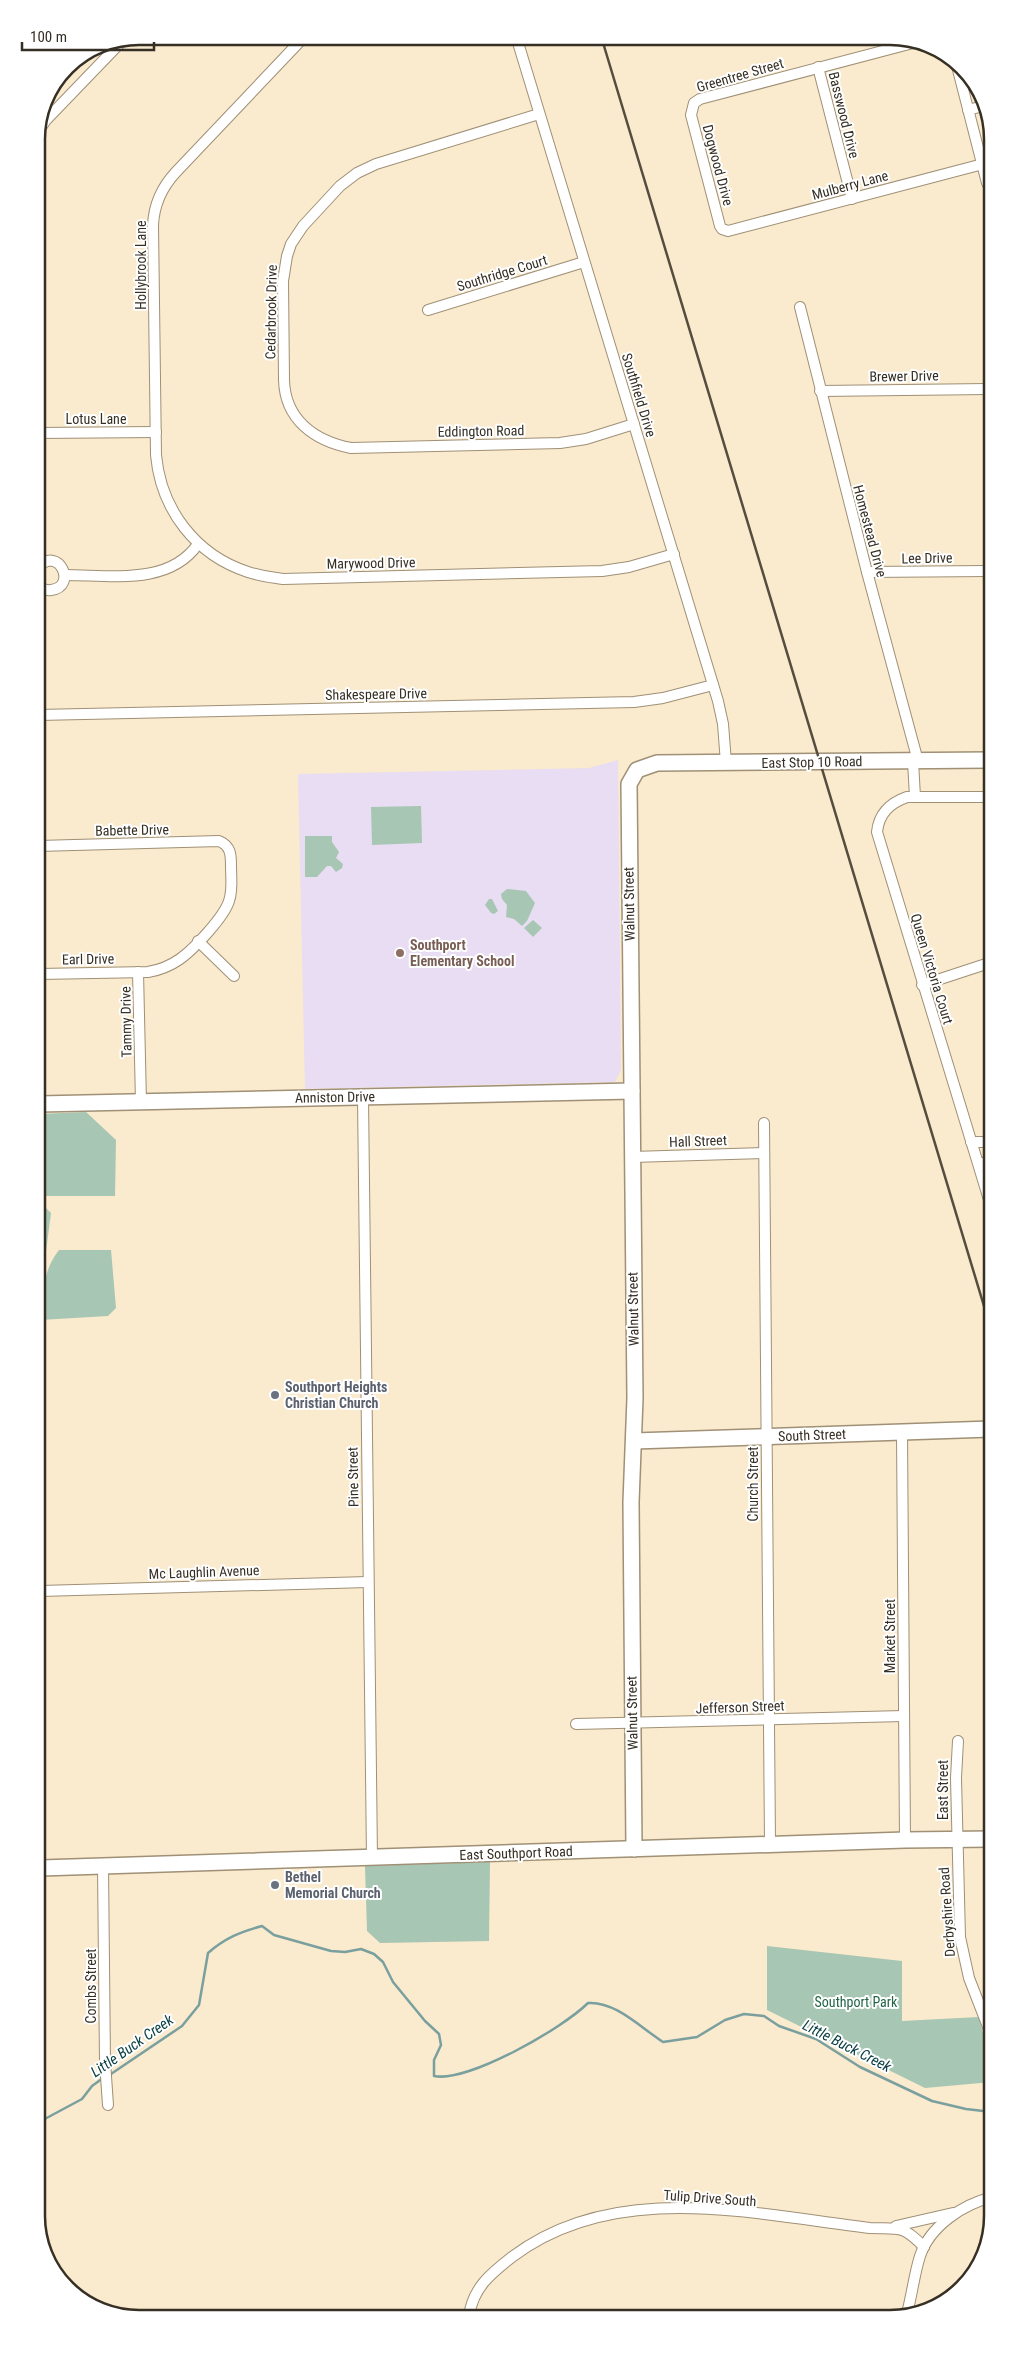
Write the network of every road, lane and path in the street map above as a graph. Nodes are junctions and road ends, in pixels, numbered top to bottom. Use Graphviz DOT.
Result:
graph roads {
  1 [pos="296,45"];
  2 [pos="519,45"];
  3 [pos="902,46"];
  4 [pos="115,48"];
  5 [pos="818,68"];
  6 [pos="960,77"];
  7 [pos="692,105"];
  8 [pos="978,107"];
  9 [pos="968,110"];
  10 [pos="539,114"];
  11 [pos="47,119"];
  12 [pos="982,164"];
  13 [pos="984,172"];
  14 [pos="852,199"];
  15 [pos="724,230"];
  16 [pos="584,262"];
  17 [pos="800,307"];
  18 [pos="428,310"];
  19 [pos="984,389"];
  20 [pos="820,391"];
  21 [pos="634,424"];
  22 [pos="156,432"];
  23 [pos="45,433"];
  24 [pos="328,442"];
  25 [pos="198,544"];
  26 [pos="674,554"];
  27 [pos="45,562"];
  28 [pos="984,571"];
  29 [pos="867,572"];
  30 [pos="65,575"];
  31 [pos="45,590"];
  32 [pos="713,685"];
  33 [pos="45,715"];
  34 [pos="984,760"];
  35 [pos="916,761"];
  36 [pos="726,763"];
  37 [pos="637,770"];
  38 [pos="915,797"];
  39 [pos="984,797"];
  40 [pos="226,845"];
  41 [pos="45,846"];
  42 [pos="198,941"];
  43 [pos="984,965"];
  44 [pos="138,972"];
  45 [pos="45,974"];
  46 [pos="234,976"];
  47 [pos="922,984"];
  48 [pos="632,1091"];
  49 [pos="363,1097"];
  50 [pos="141,1102"];
  51 [pos="45,1104"];
  52 [pos="764,1122"];
  53 [pos="971,1142"];
  54 [pos="984,1142"];
  55 [pos="764,1153"];
  56 [pos="632,1157"];
  57 [pos="979,1164"];
  58 [pos="984,1164"];
  59 [pos="984,1182"];
  60 [pos="984,1429"];
  61 [pos="902,1432"];
  62 [pos="767,1437"];
  63 [pos="634,1441"];
  64 [pos="368,1582"];
  65 [pos="45,1591"];
  66 [pos="904,1716"];
  67 [pos="769,1719"];
  68 [pos="576,1724"];
  69 [pos="632,1724"];
  70 [pos="958,1741"];
  71 [pos="984,1839"];
  72 [pos="905,1840"];
  73 [pos="957,1840"];
  74 [pos="770,1844"];
  75 [pos="634,1849"];
  76 [pos="372,1858"];
  77 [pos="103,1866"];
  78 [pos="45,1868"];
  79 [pos="984,2017"];
  80 [pos="108,2106"];
  81 [pos="984,2201"];
  82 [pos="962,2210"];
  83 [pos="896,2226"];
  84 [pos="922,2251"];
  85 [pos="908,2308"];
  86 [pos="470,2310"];
  1 -- 22 [label="street, Hollybrook Lane"];
  2 -- 10 [label="street, Southfield Drive"];
  3 -- 5 [label="street, Greentree Street"];
  4 -- 11 [label="street"];
  5 -- 7 [label="street, Greentree Street"];
  5 -- 14 [label="street, Basswood Drive"];
  6 -- 9 [label="street"];
  7 -- 15 [label="street, Dogwood Drive"];
  8 -- 9 [label="street"];
  9 -- 12 [label="street"];
  10 -- 16 [label="street, Southfield Drive"];
  10 -- 24 [label="street, Cedarbrook Drive"];
  12 -- 13 [label="street"];
  12 -- 14 [label="street, Mulberry Lane"];
  14 -- 15 [label="street, Mulberry Lane"];
  16 -- 18 [label="street, Southridge Court"];
  16 -- 21 [label="street, Southfield Drive"];
  17 -- 20 [label="street, Homestead Drive"];
  19 -- 20 [label="street, Brewer Drive"];
  20 -- 29 [label="street, Homestead Drive"];
  21 -- 24 [label="street, Eddington Road"];
  21 -- 26 [label="street, Southfield Drive"];
  22 -- 23 [label="street, Lotus Lane"];
  22 -- 25 [label="street, Marywood Drive"];
  25 -- 26 [label="street, Marywood Drive"];
  25 -- 30 [label="street"];
  26 -- 32 [label="street, Southfield Drive"];
  27 -- 30 [label="street"];
  28 -- 29 [label="street, Lee Drive"];
  29 -- 35 [label="street, Homestead Drive"];
  30 -- 31 [label="street"];
  32 -- 33 [label="street, Shakespeare Drive"];
  32 -- 36 [label="street, Southfield Drive"];
  34 -- 35 [label="street, East Stop 10 Road"];
  35 -- 36 [label="street, East Stop 10 Road"];
  35 -- 38 [label="street"];
  36 -- 37 [label="street, East Stop 10 Road"];
  37 -- 48 [label="street, Walnut Street"];
  38 -- 39 [label="street, Queen Victoria Court"];
  38 -- 47 [label="street, Queen Victoria Court"];
  40 -- 41 [label="street, Babette Drive"];
  40 -- 42 [label="street, Tammy Drive"];
  42 -- 44 [label="street, Tammy Drive"];
  42 -- 46 [label="street"];
  43 -- 47 [label="street"];
  44 -- 45 [label="street, Earl Drive"];
  44 -- 50 [label="street, Tammy Drive"];
  47 -- 53 [label="street, Queen Victoria Court"];
  48 -- 49 [label="street, Anniston Drive"];
  48 -- 56 [label="street, Walnut Street"];
  49 -- 50 [label="street, Anniston Drive"];
  49 -- 64 [label="street, Pine Street"];
  50 -- 51 [label="street, Anniston Drive"];
  52 -- 55 [label="street, Church Street"];
  53 -- 54 [label="street"];
  53 -- 57 [label="street, Queen Victoria Court"];
  55 -- 56 [label="street, Hall Street"];
  55 -- 62 [label="street, Church Street"];
  56 -- 63 [label="street, Walnut Street"];
  57 -- 58 [label="street"];
  57 -- 59 [label="street, Queen Victoria Court"];
  60 -- 61 [label="street, South Street"];
  61 -- 62 [label="street, South Street"];
  61 -- 66 [label="street, Market Street"];
  62 -- 63 [label="street, South Street"];
  62 -- 67 [label="street, Church Street"];
  63 -- 69 [label="street, Walnut Street"];
  64 -- 65 [label="street, Mc Laughlin Avenue"];
  64 -- 76 [label="street, Pine Street"];
  66 -- 67 [label="street, Jefferson Street"];
  66 -- 72 [label="street, Market Street"];
  67 -- 69 [label="street, Jefferson Street"];
  67 -- 74 [label="street, Church Street"];
  68 -- 69 [label="street, Jefferson Street"];
  69 -- 75 [label="street, Walnut Street"];
  70 -- 73 [label="street, East Street"];
  71 -- 73 [label="street, East Southport Road"];
  72 -- 73 [label="street, East Southport Road"];
  72 -- 74 [label="street, East Southport Road"];
  73 -- 79 [label="street, Derbyshire Road"];
  74 -- 75 [label="street, East Southport Road"];
  75 -- 76 [label="street, East Southport Road"];
  76 -- 77 [label="street, East Southport Road"];
  77 -- 78 [label="street, East Southport Road"];
  77 -- 80 [label="street, Combs Street"];
  81 -- 82 [label="street"];
  82 -- 83 [label="street, Tulip Drive South"];
  82 -- 84 [label="street"];
  83 -- 84 [label="street"];
  83 -- 86 [label="street, Tulip Drive South"];
  84 -- 85 [label="street"];
}
